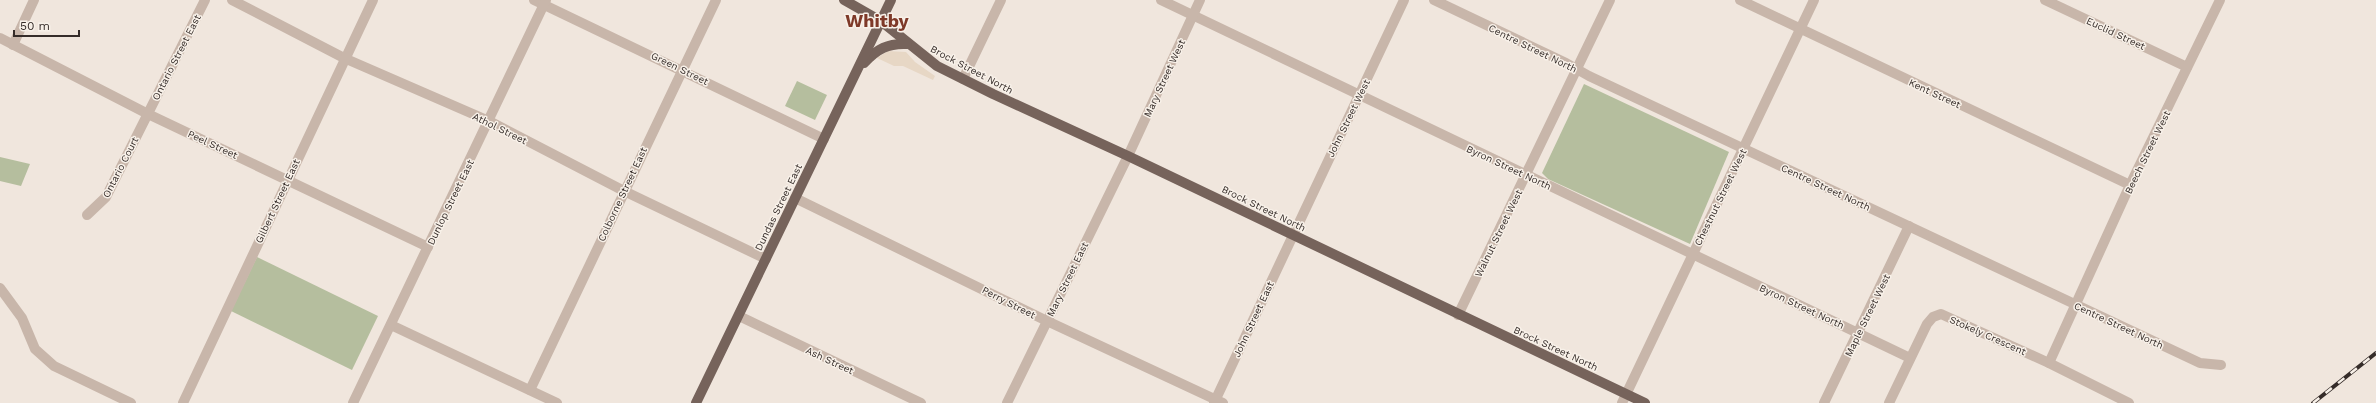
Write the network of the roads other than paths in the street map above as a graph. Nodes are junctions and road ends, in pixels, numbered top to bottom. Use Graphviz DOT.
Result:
graph roads {
  1 [pos="34,0"];
  2 [pos="205,0"];
  3 [pos="232,0"];
  4 [pos="373,0"];
  5 [pos="534,0"];
  6 [pos="716,0"];
  7 [pos="844,0"];
  8 [pos="891,0"];
  9 [pos="1001,0"];
  10 [pos="1161,0"];
  11 [pos="1200,0"];
  12 [pos="1404,0"];
  13 [pos="1434,0"];
  14 [pos="1610,0"];
  15 [pos="1740,0"];
  16 [pos="1814,0"];
  17 [pos="2045,0"];
  18 [pos="2220,0"];
  19 [pos="545,2"];
  20 [pos="1193,16"];
  21 [pos="881,21"];
  22 [pos="1800,29"];
  23 [pos="0,38"];
  24 [pos="907,44"];
  25 [pos="13,45"];
  26 [pos="344,58"];
  27 [pos="2187,67"];
  28 [pos="682,69"];
  29 [pos="1576,69"];
  30 [pos="857,72"];
  31 [pos="963,79"];
  32 [pos="1358,95"];
  33 [pos="148,114"];
  34 [pos="489,121"];
  35 [pos="824,139"];
  36 [pos="1744,149"];
  37 [pos="1128,156"];
  38 [pos="1526,175"];
  39 [pos="288,179"];
  40 [pos="2130,185"];
  41 [pos="624,191"];
  42 [pos="795,198"];
  43 [pos="87,216"];
  44 [pos="1909,226"];
  45 [pos="1292,235"];
  46 [pos="428,246"];
  47 [pos="1693,255"];
  48 [pos="766,259"];
  49 [pos="0,288"];
  50 [pos="2075,305"];
  51 [pos="1458,315"];
  52 [pos="739,316"];
  53 [pos="1046,321"];
  54 [pos="391,325"];
  55 [pos="1858,333"];
  56 [pos="1910,358"];
  57 [pos="2049,363"];
  58 [pos="2221,365"];
  59 [pos="530,390"];
  60 [pos="1624,399"];
  61 [pos="1218,402"];
  62 [pos="131,403"];
  63 [pos="183,403"];
  64 [pos="353,403"];
  65 [pos="557,403"];
  66 [pos="696,403"];
  67 [pos="920,403"];
  68 [pos="1007,403"];
  69 [pos="1645,403"];
  70 [pos="1824,403"];
  71 [pos="1889,403"];
  72 [pos="2129,403"];
  1 -- 25 [label="street"];
  2 -- 33 [label="street, Ontario Street East"];
  3 -- 26 [label="street, Athol Street"];
  4 -- 26 [label="street, Gilbert Street East"];
  5 -- 19 [label="street, Green Street"];
  6 -- 28 [label="street, Colborne Street East"];
  7 -- 21 [label="main road, Brock Street North"];
  8 -- 21 [label="main road, Dundas Street East"];
  9 -- 31 [label="street"];
  10 -- 20 [label="street, Byron Street North"];
  11 -- 20 [label="street, Mary Street West"];
  12 -- 32 [label="street, John Street West"];
  13 -- 29 [label="street, Centre Street North"];
  14 -- 29 [label="street, Walnut Street West"];
  15 -- 22 [label="street, Kent Street"];
  16 -- 22 [label="street, Chestnut Street West"];
  17 -- 27 [label="street, Euclid Street"];
  18 -- 27 [label="street, Beech Street West"];
  19 -- 28 [label="street, Green Street"];
  19 -- 34 [label="street, Dunlop Street East"];
  20 -- 32 [label="street, Byron Street North"];
  20 -- 37 [label="street, Mary Street West"];
  21 -- 24 [label="main road, Brock Street North"];
  21 -- 30 [label="main road, Dundas Street East"];
  22 -- 36 [label="street, Chestnut Street West"];
  22 -- 40 [label="street, Kent Street"];
  23 -- 25 [label="street, Peel Street"];
  24 -- 30 [label="main road"];
  24 -- 31 [label="main road, Brock Street North"];
  25 -- 33 [label="street, Peel Street"];
  26 -- 34 [label="street, Athol Street"];
  26 -- 39 [label="street, Gilbert Street East"];
  27 -- 40 [label="street, Beech Street West"];
  28 -- 35 [label="street, Green Street"];
  28 -- 41 [label="street, Colborne Street East"];
  29 -- 36 [label="street, Centre Street North"];
  29 -- 38 [label="street, Walnut Street West"];
  30 -- 35 [label="main road, Dundas Street East"];
  31 -- 37 [label="main road, Brock Street North"];
  32 -- 38 [label="street, Byron Street North"];
  32 -- 45 [label="street, John Street West"];
  33 -- 39 [label="street, Peel Street"];
  33 -- 43 [label="street, Ontario Court"];
  34 -- 41 [label="street, Athol Street"];
  34 -- 46 [label="street, Dunlop Street East"];
  35 -- 42 [label="main road, Dundas Street East"];
  36 -- 44 [label="street, Centre Street North"];
  36 -- 47 [label="street, Chestnut Street West"];
  37 -- 45 [label="main road, Brock Street North"];
  37 -- 53 [label="street, Mary Street East"];
  38 -- 47 [label="street, Byron Street North"];
  38 -- 51 [label="street, Walnut Street West"];
  39 -- 46 [label="street, Peel Street"];
  39 -- 63 [label="street, Gilbert Street East"];
  40 -- 50 [label="street, Beech Street West"];
  41 -- 48 [label="street, Athol Street"];
  41 -- 59 [label="street, Colborne Street East"];
  42 -- 48 [label="main road, Dundas Street East"];
  42 -- 53 [label="street, Perry Street"];
  44 -- 50 [label="street, Centre Street North"];
  44 -- 55 [label="street, Maple Street West"];
  45 -- 51 [label="main road, Brock Street North"];
  45 -- 61 [label="street, John Street East"];
  46 -- 54 [label="street, Dunlop Street East"];
  47 -- 55 [label="street, Byron Street North"];
  47 -- 60 [label="street, Chestnut Street West"];
  48 -- 52 [label="main road, Dundas Street East"];
  49 -- 62 [label="street"];
  50 -- 57 [label="street, Beech Street West"];
  50 -- 58 [label="street, Centre Street North"];
  51 -- 60 [label="main road, Brock Street North"];
  52 -- 66 [label="main road, Dundas Street East"];
  52 -- 67 [label="street, Ash Street"];
  53 -- 61 [label="street, Perry Street"];
  53 -- 68 [label="street, Mary Street East"];
  54 -- 59 [label="street"];
  54 -- 64 [label="street, Dunlop Street East"];
  55 -- 56 [label="street, Byron Street North"];
  55 -- 70 [label="street, Maple Street West"];
  56 -- 57 [label="street, Stokely Crescent"];
  56 -- 71 [label="street, Stokely Crescent"];
  57 -- 72 [label="street, Stokely Crescent"];
  59 -- 65 [label="street"];
  60 -- 69 [label="main road, Brock Street North"];
}
